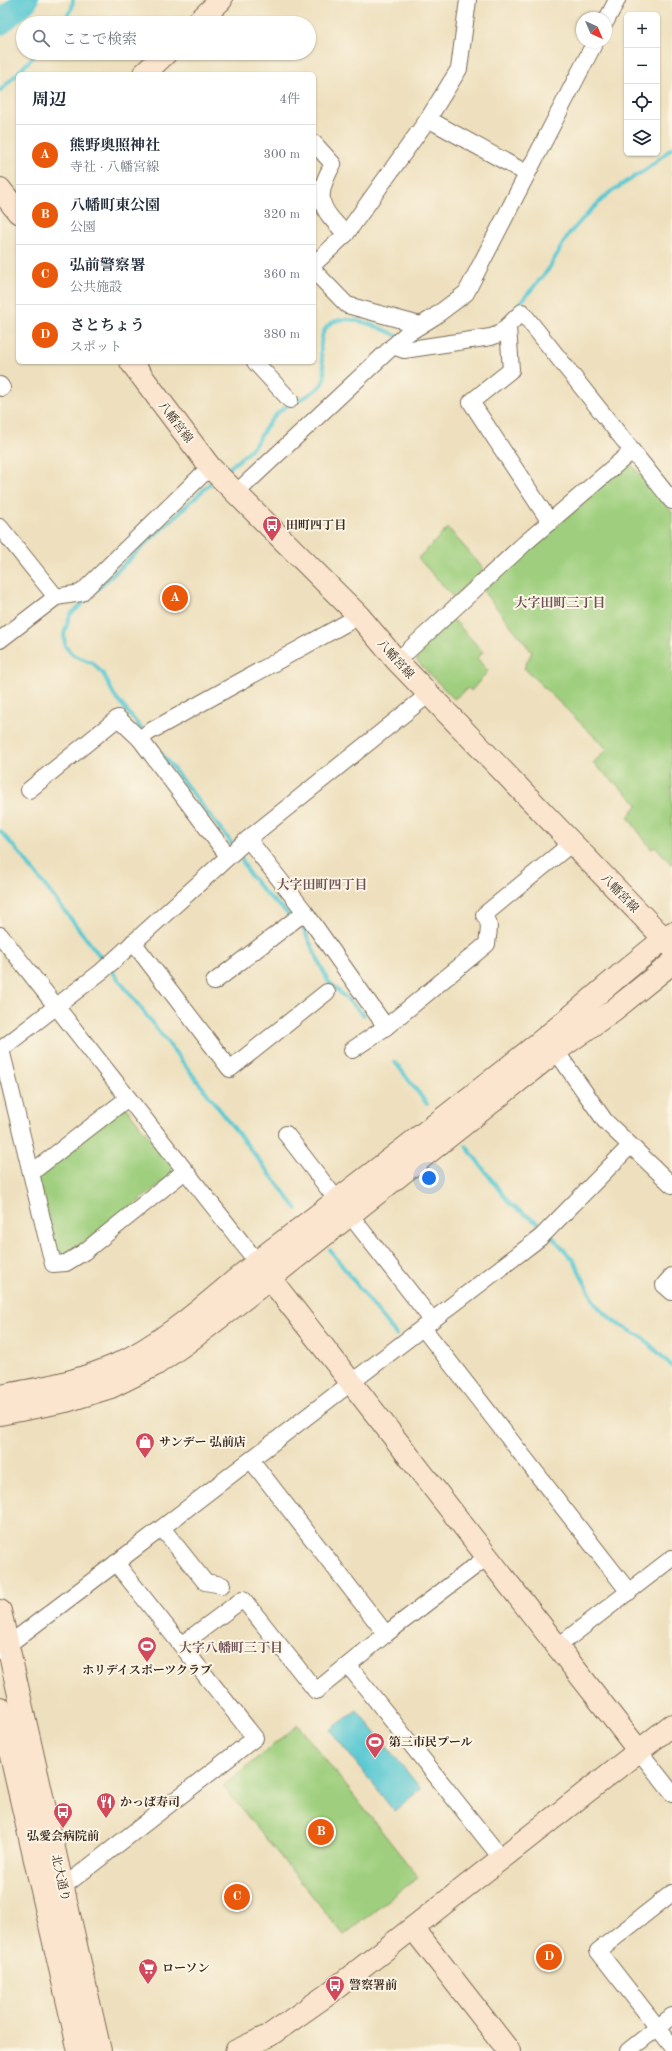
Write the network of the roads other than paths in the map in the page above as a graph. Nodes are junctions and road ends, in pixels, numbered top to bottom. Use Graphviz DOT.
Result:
graph roads {
  1 [pos="221,0"];
  2 [pos="468,0"];
  3 [pos="617,0"];
  4 [pos="611,12"];
  5 [pos="204,16"];
  6 [pos="592,48"];
  7 [pos="159,60"];
  8 [pos="146,72"];
  9 [pos="428,119"];
  10 [pos="316,145"];
  11 [pos="526,173"];
  12 [pos="346,234"];
  13 [pos="316,262"];
  14 [pos="316,273"];
  15 [pos="420,325"];
  16 [pos="508,327"];
  17 [pos="398,341"];
  18 [pos="133,364"];
  19 [pos="257,364"];
  20 [pos="290,400"];
  21 [pos="631,452"];
  22 [pos="220,478"];
  23 [pos="672,501"];
  24 [pos="550,522"];
  25 [pos="0,527"];
  26 [pos="56,597"];
  27 [pos="359,616"];
  28 [pos="0,640"];
  29 [pos="397,661"];
  30 [pos="429,694"];
  31 [pos="145,736"];
  32 [pos="29,790"];
  33 [pos="572,843"];
  34 [pos="237,848"];
  35 [pos="305,912"];
  36 [pos="0,935"];
  37 [pos="669,940"];
  38 [pos="133,942"];
  39 [pos="672,963"];
  40 [pos="214,982"];
  41 [pos="327,992"];
  42 [pos="56,1006"];
  43 [pos="386,1027"];
  44 [pos="1,1050"];
  45 [pos="352,1050"];
  46 [pos="556,1051"];
  47 [pos="128,1098"];
  48 [pos="286,1134"];
  49 [pos="630,1146"];
  50 [pos="185,1171"];
  51 [pos="31,1173"];
  52 [pos="672,1185"];
  53 [pos="344,1208"];
  54 [pos="264,1270"];
  55 [pos="672,1276"];
  56 [pos="672,1292"];
  57 [pos="427,1324"];
  58 [pos="351,1382"];
  59 [pos="0,1396"];
  60 [pos="0,1414"];
  61 [pos="251,1460"];
  62 [pos="162,1528"];
  63 [pos="487,1557"];
  64 [pos="672,1558"];
  65 [pos="116,1563"];
  66 [pos="222,1585"];
  67 [pos="629,1592"];
  68 [pos="0,1611"];
  69 [pos="386,1634"];
  70 [pos="181,1645"];
  71 [pos="557,1647"];
  72 [pos="4,1648"];
  73 [pos="348,1665"];
  74 [pos="0,1708"];
  75 [pos="672,1725"];
  76 [pos="639,1751"];
  77 [pos="672,1793"];
  78 [pos="502,1859"];
  79 [pos="63,1888"];
  80 [pos="672,1893"];
  81 [pos="413,1928"];
  82 [pos="672,2016"];
  83 [pos="658,2028"];
  84 [pos="274,2043"];
  85 [pos="672,2046"];
  86 [pos="79,2051"];
  87 [pos="100,2051"];
  88 [pos="236,2051"];
  89 [pos="509,2051"];
  90 [pos="628,2051"];
  1 -- 5 [label="street"];
  2 -- 9 [label="street"];
  3 -- 4 [label="street"];
  6 -- 11 [label="street"];
  7 -- 8 [label="street"];
  9 -- 11 [label="street"];
  9 -- 12 [label="street"];
  10 -- 12 [label="street"];
  11 -- 15 [label="street"];
  12 -- 13 [label="street"];
  14 -- 15 [label="street"];
  15 -- 17 [label="street"];
  16 -- 17 [label="street"];
  16 -- 21 [label="street"];
  16 -- 24 [label="street"];
  17 -- 22 [label="street"];
  18 -- 22 [label="street, 八幡宮線"];
  19 -- 20 [label="street"];
  21 -- 23 [label="street"];
  21 -- 24 [label="street"];
  22 -- 26 [label="street"];
  22 -- 27 [label="street, 八幡宮線"];
  24 -- 29 [label="street"];
  25 -- 26 [label="street"];
  26 -- 28 [label="street"];
  27 -- 29 [label="street, 八幡宮線"];
  27 -- 31 [label="street"];
  29 -- 30 [label="street, 八幡宮線"];
  30 -- 33 [label="street, 八幡宮線"];
  30 -- 34 [label="street"];
  31 -- 32 [label="street"];
  31 -- 34 [label="street"];
  33 -- 37 [label="street, 八幡宮線"];
  33 -- 43 [label="street"];
  34 -- 35 [label="street"];
  34 -- 38 [label="street"];
  35 -- 40 [label="street"];
  35 -- 43 [label="street"];
  36 -- 42 [label="street"];
  37 -- 53 [label="street"];
  38 -- 41 [label="street"];
  38 -- 42 [label="street"];
  39 -- 46 [label="street"];
  42 -- 44 [label="street"];
  42 -- 47 [label="street"];
  43 -- 45 [label="street"];
  44 -- 51 [label="street"];
  46 -- 49 [label="street"];
  46 -- 53 [label="street"];
  47 -- 50 [label="street"];
  47 -- 51 [label="street"];
  48 -- 53 [label="street"];
  49 -- 52 [label="street"];
  49 -- 57 [label="street"];
  50 -- 51 [label="street"];
  50 -- 54 [label="street"];
  53 -- 54 [label="street"];
  53 -- 57 [label="street"];
  54 -- 58 [label="street"];
  54 -- 59 [label="street"];
  54 -- 60 [label="street"];
  55 -- 56 [label="street"];
  57 -- 58 [label="street"];
  57 -- 67 [label="street"];
  58 -- 61 [label="street"];
  58 -- 63 [label="street"];
  61 -- 62 [label="street"];
  61 -- 69 [label="street"];
  62 -- 65 [label="street"];
  62 -- 66 [label="street"];
  63 -- 69 [label="street"];
  63 -- 71 [label="street"];
  64 -- 67 [label="street"];
  65 -- 70 [label="street"];
  65 -- 72 [label="street"];
  67 -- 71 [label="street"];
  68 -- 72 [label="street, 北大通り"];
  69 -- 73 [label="street"];
  70 -- 73 [label="street"];
  70 -- 79 [label="street"];
  71 -- 76 [label="street"];
  72 -- 79 [label="street, 北大通り"];
  73 -- 78 [label="street"];
  74 -- 86 [label="street"];
  75 -- 76 [label="street"];
  76 -- 77 [label="street"];
  76 -- 78 [label="street"];
  78 -- 81 [label="street"];
  79 -- 87 [label="street, 北大通り"];
  80 -- 83 [label="street"];
  81 -- 84 [label="street"];
  81 -- 89 [label="street"];
  82 -- 83 [label="street"];
  83 -- 85 [label="street"];
  83 -- 90 [label="street"];
  84 -- 88 [label="street"];
}
